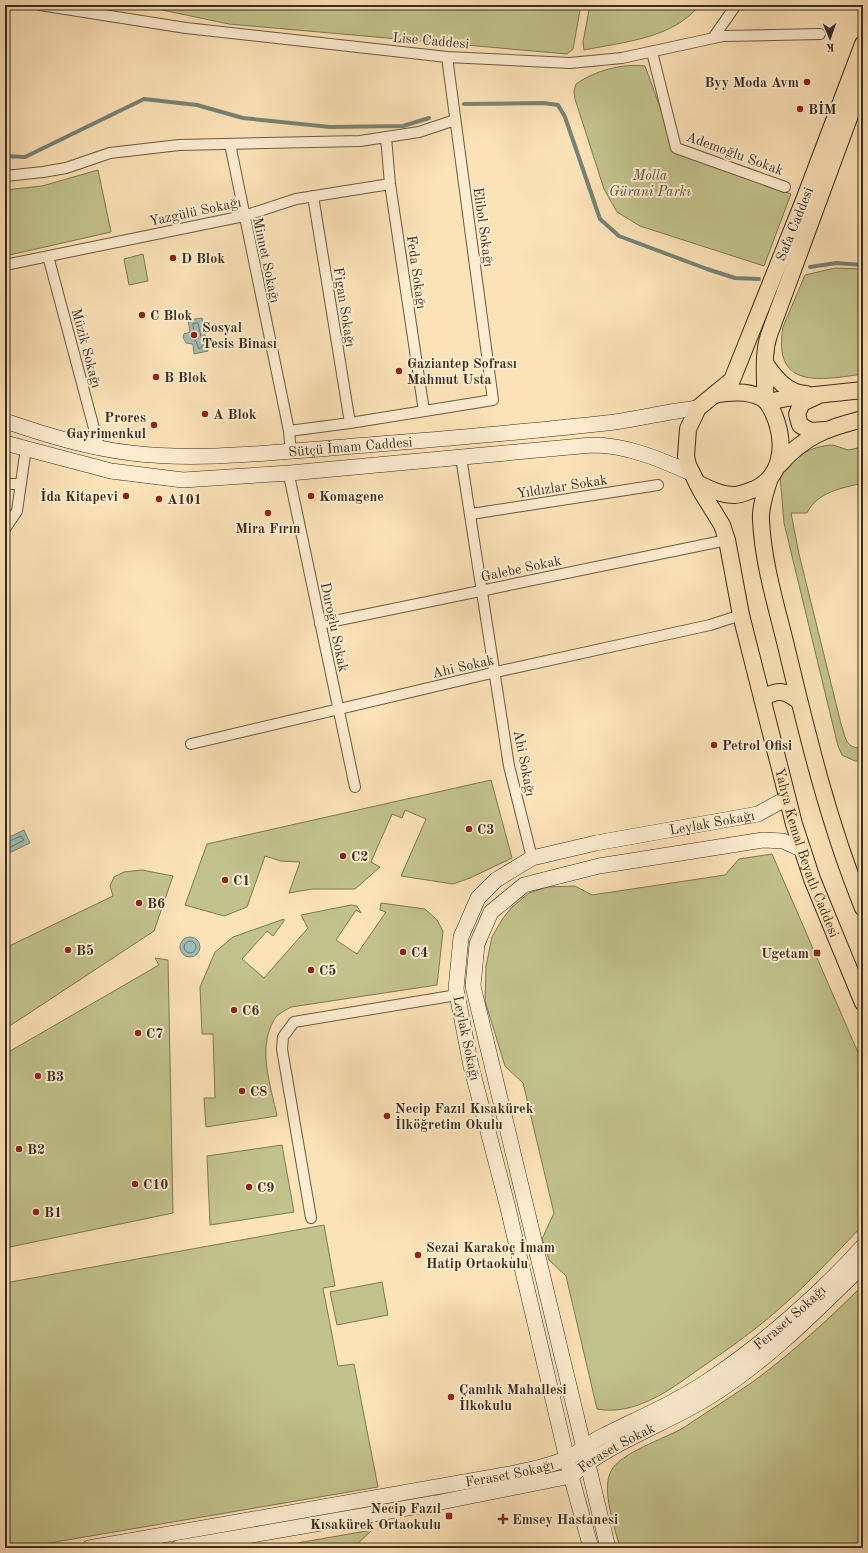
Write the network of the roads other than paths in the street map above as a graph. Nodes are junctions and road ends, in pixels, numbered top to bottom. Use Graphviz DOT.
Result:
graph roads {
  1 [pos="40,5"];
  2 [pos="736,5"];
  3 [pos="820,34"];
  4 [pos="713,38"];
  5 [pos="863,44"];
  6 [pos="652,52"];
  7 [pos="448,56"];
  8 [pos="863,80"];
  9 [pos="455,120"];
  10 [pos="386,137"];
  11 [pos="230,144"];
  12 [pos="5,176"];
  13 [pos="390,184"];
  14 [pos="786,187"];
  15 [pos="313,196"];
  16 [pos="244,216"];
  17 [pos="48,256"];
  18 [pos="5,266"];
  19 [pos="765,363"];
  20 [pos="863,390"];
  21 [pos="820,394"];
  22 [pos="712,396"];
  23 [pos="766,401"];
  24 [pos="698,408"];
  25 [pos="424,410"];
  26 [pos="863,419"];
  27 [pos="5,421"];
  28 [pos="350,423"];
  29 [pos="828,430"];
  30 [pos="289,431"];
  31 [pos="5,443"];
  32 [pos="99,447"];
  33 [pos="26,448"];
  34 [pos="291,452"];
  35 [pos="461,457"];
  36 [pos="779,464"];
  37 [pos="290,473"];
  38 [pos="694,478"];
  39 [pos="770,478"];
  40 [pos="5,484"];
  41 [pos="21,484"];
  42 [pos="658,485"];
  43 [pos="471,514"];
  44 [pos="5,529"];
  45 [pos="727,540"];
  46 [pos="483,590"];
  47 [pos="741,615"];
  48 [pos="320,624"];
  49 [pos="496,672"];
  50 [pos="762,698"];
  51 [pos="799,700"];
  52 [pos="338,710"];
  53 [pos="191,744"];
  54 [pos="355,787"];
  55 [pos="787,798"];
  56 [pos="803,850"];
  57 [pos="532,858"];
  58 [pos="863,908"];
  59 [pos="457,995"];
  60 [pos="863,1003"];
  61 [pos="311,1218"];
  62 [pos="863,1246"];
  63 [pos="863,1265"];
  64 [pos="584,1446"];
  65 [pos="567,1458"];
  66 [pos="586,1462"];
  67 [pos="571,1476"];
  68 [pos="89,1548"];
  69 [pos="178,1548"];
  70 [pos="591,1548"];
  71 [pos="608,1548"];
  1 -- 7 [label="street, Lise Caddesi"];
  2 -- 4 [label="street"];
  3 -- 4 [label="street, Lise Caddesi"];
  4 -- 6 [label="street, Lise Caddesi"];
  5 -- 22 [label="main road, Safa Caddesi"];
  6 -- 7 [label="street, Lise Caddesi"];
  6 -- 14 [label="street, Ademoğlu Sokak"];
  7 -- 9 [label="street, Elibol Sokağı"];
  8 -- 19 [label="main road, Safa Caddesi"];
  9 -- 10 [label="street"];
  9 -- 25 [label="street, Elibol Sokağı"];
  10 -- 11 [label="street"];
  10 -- 13 [label="street, Feda Sokağı"];
  11 -- 12 [label="street"];
  11 -- 16 [label="street, Minnet Sokağı"];
  13 -- 15 [label="street, Yazgülü Sokağı"];
  13 -- 25 [label="street, Feda Sokağı"];
  15 -- 16 [label="street, Yazgülü Sokağı"];
  15 -- 28 [label="street, Figan Sokağı"];
  16 -- 17 [label="street, Yazgülü Sokağı"];
  16 -- 30 [label="street, Minnet Sokağı"];
  17 -- 18 [label="street, Yazgülü Sokağı"];
  17 -- 32 [label="street, Müzik Sokağı"];
  19 -- 21 [label="main road"];
  19 -- 23 [label="main road, Safa Caddesi"];
  20 -- 21 [label="main road"];
  21 -- 23 [label="main road"];
  21 -- 29 [label="main road"];
  22 -- 23 [label="main road"];
  22 -- 24 [label="main road"];
  23 -- 36 [label="main road"];
  24 -- 34 [label="street, Sütçü İmam Caddesi"];
  24 -- 38 [label="main road"];
  25 -- 28 [label="street"];
  26 -- 29 [label="main road"];
  27 -- 32 [label="street, Sütçü İmam Caddesi"];
  28 -- 30 [label="street"];
  29 -- 36 [label="main road"];
  30 -- 34 [label="street, Minnet Sokağı"];
  31 -- 33 [label="street, Sütçü İmam Caddesi"];
  32 -- 34 [label="street, Sütçü İmam Caddesi"];
  33 -- 37 [label="street, Sütçü İmam Caddesi"];
  33 -- 41 [label="street"];
  34 -- 37 [label="street"];
  35 -- 37 [label="street, Sütçü İmam Caddesi"];
  35 -- 38 [label="street, Sütçü İmam Caddesi"];
  35 -- 43 [label="street, Ahi Sokağı"];
  36 -- 39 [label="main road"];
  37 -- 48 [label="street, Duroğlu Sokak"];
  38 -- 39 [label="main road"];
  38 -- 45 [label="main road"];
  39 -- 51 [label="main road"];
  40 -- 41 [label="street"];
  41 -- 44 [label="street"];
  42 -- 43 [label="street, Yıldızlar Sokak"];
  43 -- 46 [label="street, Ahi Sokağı"];
  45 -- 46 [label="street, Galebe Sokak"];
  45 -- 47 [label="main road, Yahya Kemal Beyatlı Caddesi"];
  46 -- 48 [label="street, Galebe Sokak"];
  46 -- 49 [label="street, Ahi Sokağı"];
  47 -- 49 [label="street, Ahi Sokak"];
  47 -- 50 [label="main road, Yahya Kemal Beyatlı Caddesi"];
  48 -- 52 [label="street, Duroğlu Sokak"];
  49 -- 52 [label="street, Ahi Sokak"];
  49 -- 57 [label="street, Ahi Sokağı"];
  50 -- 51 [label="main road"];
  50 -- 55 [label="main road, Yahya Kemal Beyatlı Caddesi"];
  51 -- 58 [label="main road"];
  52 -- 53 [label="street, Ahi Sokak"];
  52 -- 54 [label="street, Duroğlu Sokak"];
  55 -- 56 [label="main road, Yahya Kemal Beyatlı Caddesi"];
  55 -- 57 [label="street, Leylak Sokağı"];
  56 -- 60 [label="main road, Yahya Kemal Beyatlı Caddesi"];
  56 -- 64 [label="street, Leylak Sokağı"];
  57 -- 59 [label="street, Leylak Sokağı"];
  59 -- 61 [label="street"];
  59 -- 65 [label="street, Leylak Sokağı"];
  62 -- 64 [label="street, Feraset Sokağı"];
  63 -- 66 [label="street, Feraset Sokak"];
  64 -- 65 [label="street, Feraset Sokağı"];
  64 -- 66 [label="street, Leylak Sokağı"];
  65 -- 67 [label="street, Leylak Sokağı"];
  65 -- 68 [label="street, Feraset Sokağı"];
  66 -- 67 [label="street, Feraset Sokak"];
  66 -- 71 [label="street, Leylak Sokağı"];
  67 -- 69 [label="street, Feraset Sokak"];
  67 -- 70 [label="street, Leylak Sokağı"];
}
